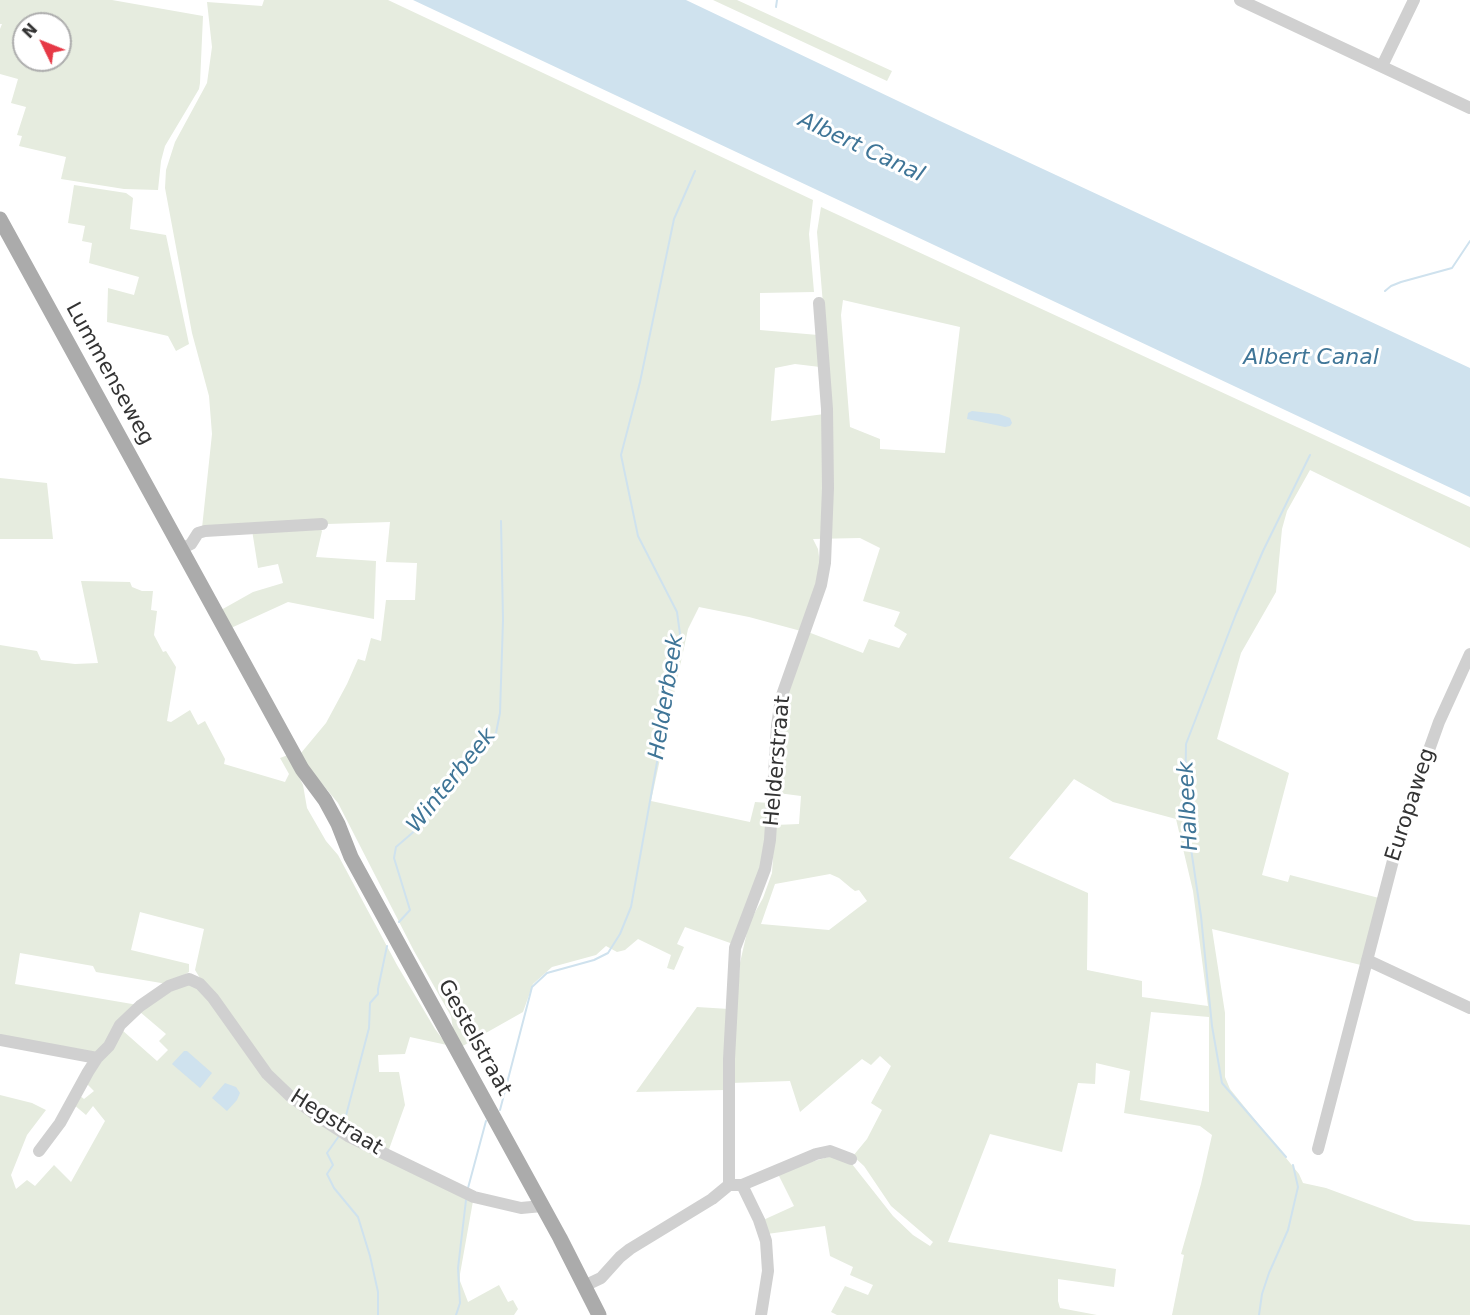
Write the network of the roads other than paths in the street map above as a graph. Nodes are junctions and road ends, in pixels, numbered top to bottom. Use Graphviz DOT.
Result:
graph roads {
  1 [pos="1240,0"];
  2 [pos="1414,0"];
  3 [pos="1382,66"];
  4 [pos="1470,108"];
  5 [pos="0,219"];
  6 [pos="819,303"];
  7 [pos="322,524"];
  8 [pos="181,549"];
  9 [pos="1470,654"];
  10 [pos="304,772"];
  11 [pos="1367,960"];
  12 [pos="1470,1008"];
  13 [pos="0,1040"];
  14 [pos="97,1058"];
  15 [pos="1318,1149"];
  16 [pos="39,1151"];
  17 [pos="851,1159"];
  18 [pos="735,1185"];
  19 [pos="542,1206"];
  20 [pos="588,1284"];
  21 [pos="601,1313"];
  22 [pos="761,1315"];
  1 -- 3 [label="street"];
  2 -- 3 [label="street"];
  3 -- 4 [label="street"];
  5 -- 8 [label="main road, Lummenseweg"];
  6 -- 18 [label="street, Helderstraat"];
  7 -- 8 [label="street"];
  8 -- 10 [label="main road, Lummenseweg"];
  9 -- 11 [label="street, Europaweg"];
  10 -- 19 [label="main road, Gestelstraat"];
  11 -- 12 [label="street"];
  11 -- 15 [label="street, Europaweg"];
  13 -- 14 [label="street"];
  14 -- 16 [label="street, Hegstraat"];
  14 -- 19 [label="street, Hegstraat"];
  17 -- 18 [label="street"];
  18 -- 20 [label="street"];
  18 -- 22 [label="street"];
  19 -- 20 [label="main road, Gestelstraat"];
  20 -- 21 [label="main road, Gestelstraat"];
}
